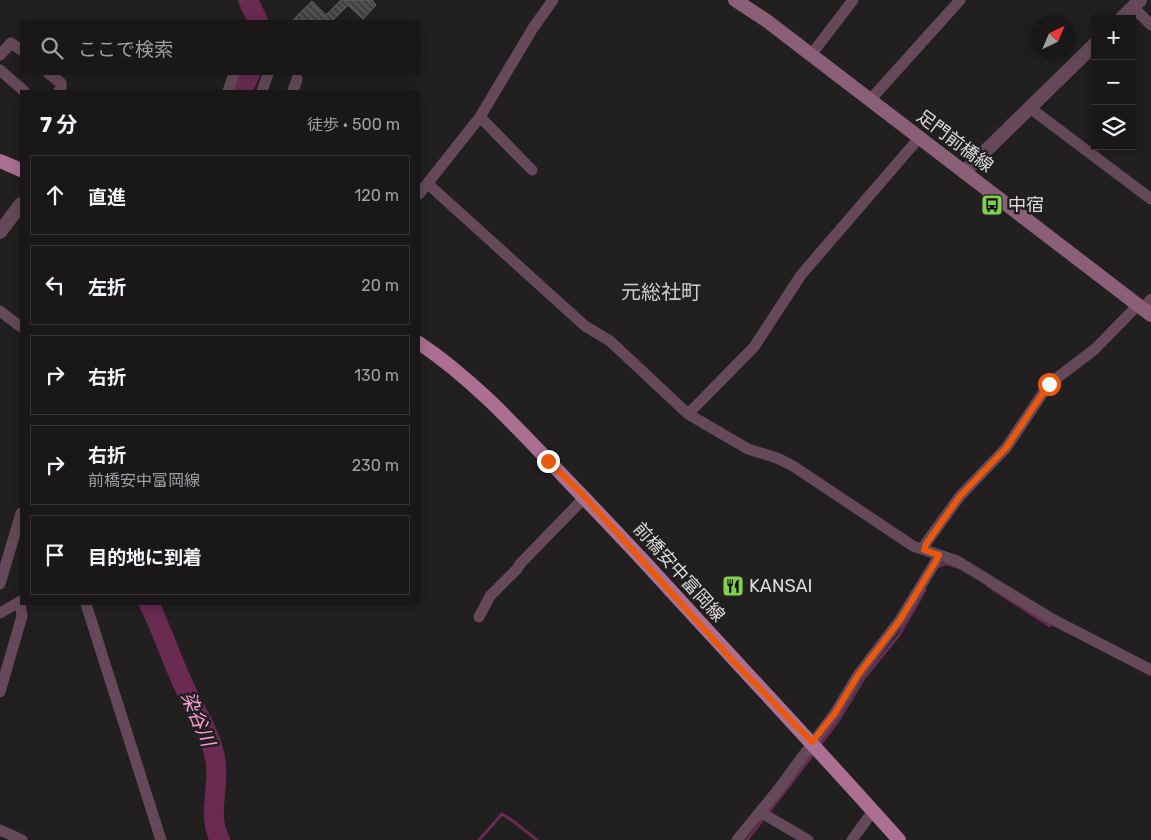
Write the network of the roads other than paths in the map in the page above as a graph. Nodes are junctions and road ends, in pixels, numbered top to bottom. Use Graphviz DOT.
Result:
graph roads {
  1 [pos="553,0"];
  2 [pos="735,0"];
  3 [pos="853,0"];
  4 [pos="960,0"];
  5 [pos="1136,4"];
  6 [pos="1125,15"];
  7 [pos="1151,25"];
  8 [pos="1091,48"];
  9 [pos="20,49"];
  10 [pos="0,55"];
  11 [pos="811,56"];
  12 [pos="0,70"];
  13 [pos="50,75"];
  14 [pos="234,75"];
  15 [pos="268,75"];
  16 [pos="297,80"];
  17 [pos="23,90"];
  18 [pos="60,90"];
  19 [pos="228,90"];
  20 [pos="262,90"];
  21 [pos="293,90"];
  22 [pos="870,100"];
  23 [pos="1030,108"];
  24 [pos="480,117"];
  25 [pos="919,138"];
  26 [pos="0,161"];
  27 [pos="20,170"];
  28 [pos="532,170"];
  29 [pos="964,172"];
  30 [pos="428,184"];
  31 [pos="420,193"];
  32 [pos="1151,199"];
  33 [pos="20,205"];
  34 [pos="0,232"];
  35 [pos="1146,307"];
  36 [pos="0,311"];
  37 [pos="20,326"];
  38 [pos="420,344"];
  39 [pos="688,414"];
  40 [pos="584,497"];
  41 [pos="20,516"];
  42 [pos="924,550"];
  43 [pos="939,555"];
  44 [pos="0,584"];
  45 [pos="20,602"];
  46 [pos="21,605"];
  47 [pos="86,605"];
  48 [pos="0,613"];
  49 [pos="480,617"];
  50 [pos="1151,670"];
  51 [pos="0,692"];
  52 [pos="812,742"];
  53 [pos="873,811"];
  54 [pos="760,812"];
  55 [pos="0,830"];
  56 [pos="22,840"];
  57 [pos="161,840"];
  58 [pos="737,840"];
  59 [pos="808,840"];
  60 [pos="852,840"];
  61 [pos="900,840"];
  1 -- 24 [label="street"];
  2 -- 11 [label="main road, 足門前橋線"];
  3 -- 11 [label="street"];
  4 -- 22 [label="street"];
  5 -- 6 [label="street"];
  5 -- 7 [label="street"];
  8 -- 23 [label="street"];
  9 -- 10 [label="street"];
  11 -- 22 [label="main road, 足門前橋線"];
  12 -- 17 [label="street"];
  13 -- 18 [label="street"];
  14 -- 19 [label="street"];
  15 -- 20 [label="street"];
  16 -- 21 [label="street"];
  22 -- 25 [label="main road, 足門前橋線"];
  23 -- 29 [label="street"];
  23 -- 32 [label="street"];
  24 -- 28 [label="street"];
  24 -- 30 [label="street"];
  25 -- 29 [label="main road, 足門前橋線"];
  25 -- 39 [label="street"];
  26 -- 27 [label="main road"];
  29 -- 35 [label="main road, 足門前橋線"];
  30 -- 31 [label="street"];
  30 -- 39 [label="street"];
  33 -- 34 [label="street"];
  35 -- 42 [label="street"];
  36 -- 37 [label="street"];
  38 -- 40 [label="main road, 前橋安中富岡線"];
  39 -- 42 [label="street"];
  40 -- 49 [label="street"];
  40 -- 52 [label="main road, 前橋安中富岡線"];
  41 -- 44 [label="street"];
  42 -- 43 [label="street"];
  43 -- 50 [label="street"];
  43 -- 52 [label="street"];
  45 -- 48 [label="street"];
  46 -- 51 [label="street"];
  47 -- 57 [label="street"];
  52 -- 53 [label="main road, 前橋安中富岡線"];
  52 -- 54 [label="street"];
  53 -- 60 [label="street"];
  53 -- 61 [label="main road, 前橋安中富岡線"];
  54 -- 58 [label="street"];
  54 -- 59 [label="street"];
  55 -- 56 [label="street"];
}
